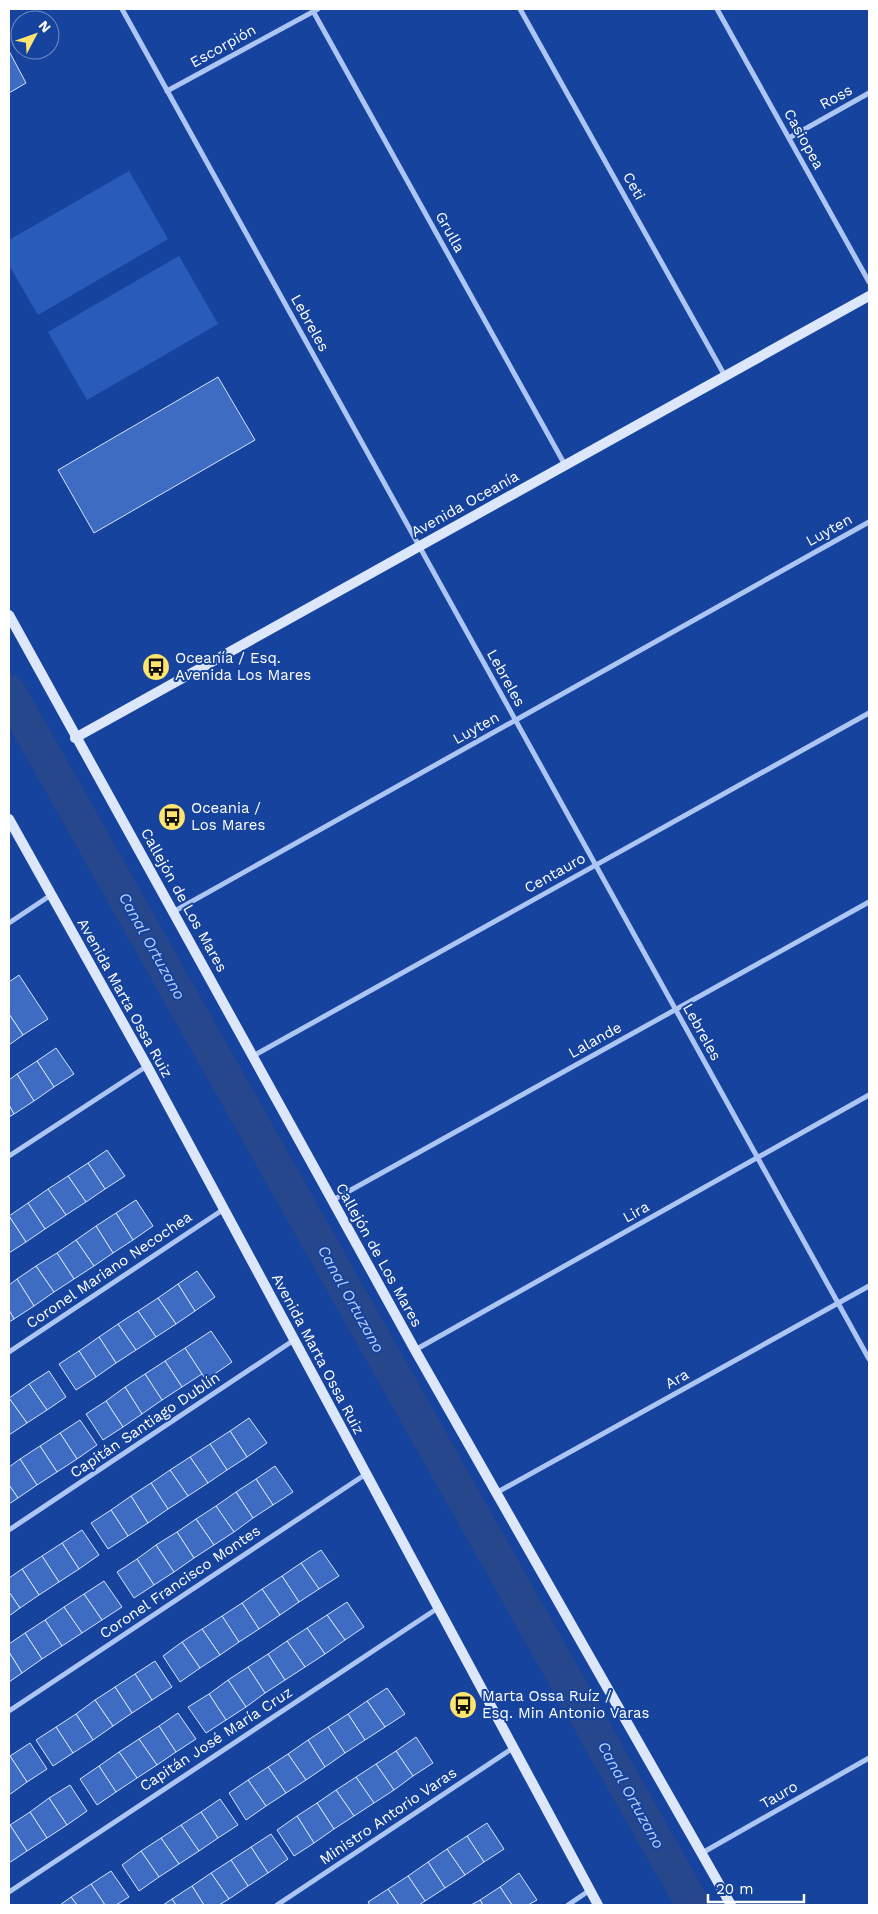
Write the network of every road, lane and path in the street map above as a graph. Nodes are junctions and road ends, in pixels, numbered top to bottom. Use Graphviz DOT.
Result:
graph roads {
  1 [pos="122,9"];
  2 [pos="520,9"];
  3 [pos="717,9"];
  4 [pos="315,10"];
  5 [pos="168,92"];
  6 [pos="869,94"];
  7 [pos="789,138"];
  8 [pos="869,282"];
  9 [pos="869,296"];
  10 [pos="726,376"];
  11 [pos="566,465"];
  12 [pos="869,522"];
  13 [pos="419,547"];
  14 [pos="9,615"];
  15 [pos="869,713"];
  16 [pos="516,720"];
  17 [pos="75,738"];
  18 [pos="9,819"];
  19 [pos="596,865"];
  20 [pos="51,895"];
  21 [pos="869,902"];
  22 [pos="173,912"];
  23 [pos="9,923"];
  24 [pos="676,1010"];
  25 [pos="253,1056"];
  26 [pos="146,1066"];
  27 [pos="869,1095"];
  28 [pos="9,1156"];
  29 [pos="758,1158"];
  30 [pos="332,1200"];
  31 [pos="224,1209"];
  32 [pos="869,1286"];
  33 [pos="838,1303"];
  34 [pos="294,1340"];
  35 [pos="415,1350"];
  36 [pos="9,1352"];
  37 [pos="869,1359"];
  38 [pos="366,1474"];
  39 [pos="496,1493"];
  40 [pos="9,1530"];
  41 [pos="438,1608"];
  42 [pos="9,1711"];
  43 [pos="513,1748"];
  44 [pos="869,1758"];
  45 [pos="702,1853"];
  46 [pos="590,1890"];
  47 [pos="9,1892"];
  48 [pos="277,1905"];
  49 [pos="568,1905"];
  50 [pos="598,1905"];
  51 [pos="731,1905"];
  1 -- 5 [label="street, Lebreles"];
  2 -- 10 [label="street, Ceti"];
  3 -- 7 [label="street, Casiopea"];
  4 -- 5 [label="street, Escorpión"];
  4 -- 11 [label="street, Grulla"];
  5 -- 13 [label="street, Lebreles"];
  6 -- 7 [label="street, Ross"];
  7 -- 8 [label="street, Casiopea"];
  9 -- 10 [label="street, Avenida Oceanía"];
  10 -- 11 [label="street, Avenida Oceanía"];
  11 -- 13 [label="street, Avenida Oceanía"];
  12 -- 16 [label="street, Luyten"];
  13 -- 16 [label="street, Lebreles"];
  13 -- 17 [label="street, Avenida Oceanía"];
  14 -- 17 [label="street, Callejón de Los Mares"];
  15 -- 19 [label="street, Centauro"];
  16 -- 19 [label="street, Lebreles"];
  16 -- 22 [label="street, Luyten"];
  17 -- 22 [label="street, Callejón de Los Mares"];
  18 -- 20 [label="street, Avenida Marta Ossa Ruiz"];
  19 -- 24 [label="street, Lebreles"];
  19 -- 25 [label="street, Centauro"];
  20 -- 23 [label="street"];
  20 -- 26 [label="street, Avenida Marta Ossa Ruiz"];
  21 -- 24 [label="street, Lalande"];
  22 -- 25 [label="street, Callejón de Los Mares"];
  24 -- 29 [label="street, Lebreles"];
  24 -- 30 [label="street, Lalande"];
  25 -- 30 [label="street, Callejón de Los Mares"];
  26 -- 28 [label="street"];
  26 -- 31 [label="street, Avenida Marta Ossa Ruiz"];
  27 -- 29 [label="street, Lira"];
  29 -- 33 [label="street, Lebreles"];
  29 -- 35 [label="street, Lira"];
  30 -- 35 [label="street, Callejón de Los Mares"];
  31 -- 34 [label="street, Avenida Marta Ossa Ruiz"];
  31 -- 36 [label="street, Coronel Mariano Necochea"];
  32 -- 33 [label="street, Ara"];
  33 -- 37 [label="street, Lebreles"];
  33 -- 39 [label="street, Ara"];
  34 -- 38 [label="street, Avenida Marta Ossa Ruiz"];
  34 -- 40 [label="street, Capitán Santiago Dublín"];
  35 -- 39 [label="street, Callejón de Los Mares"];
  38 -- 41 [label="street, Avenida Marta Ossa Ruiz"];
  38 -- 42 [label="street, Coronel Francisco Montes"];
  39 -- 45 [label="street, Callejón de Los Mares"];
  41 -- 43 [label="street, Avenida Marta Ossa Ruiz"];
  41 -- 47 [label="street, Capitán José María Cruz"];
  43 -- 46 [label="street, Avenida Marta Ossa Ruiz"];
  43 -- 48 [label="street, Ministro Antorio Varas"];
  44 -- 45 [label="street, Tauro"];
  45 -- 51 [label="street, Callejón de Los Mares"];
  46 -- 49 [label="street"];
  46 -- 50 [label="street, Avenida Marta Ossa Ruiz"];
}
